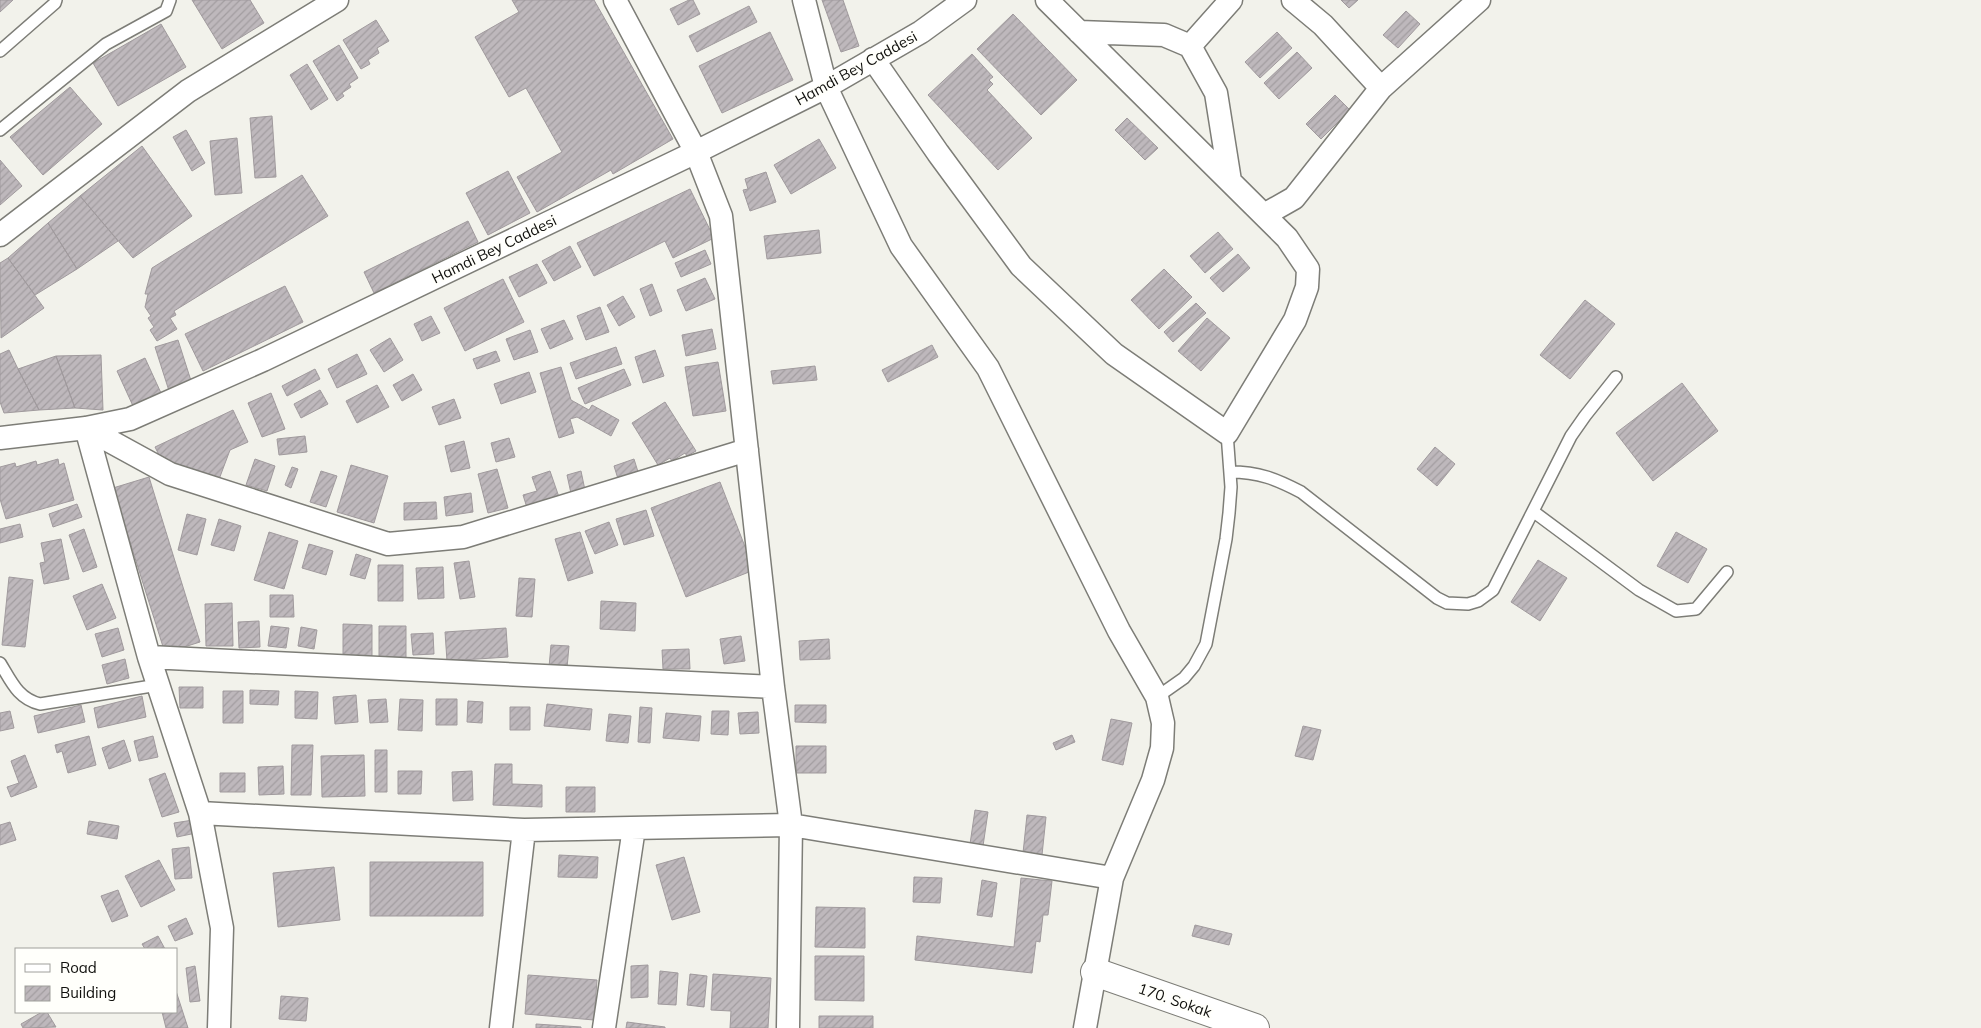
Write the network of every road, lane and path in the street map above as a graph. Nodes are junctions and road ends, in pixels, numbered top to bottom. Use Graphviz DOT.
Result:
graph roads {
  1 [pos="56,0"];
  2 [pos="170,0"];
  3 [pos="337,0"];
  4 [pos="615,0"];
  5 [pos="804,0"];
  6 [pos="965,0"];
  7 [pos="1047,0"];
  8 [pos="1230,0"];
  9 [pos="1293,0"];
  10 [pos="1479,0"];
  11 [pos="1079,32"];
  12 [pos="1190,46"];
  13 [pos="0,51"];
  14 [pos="873,60"];
  15 [pos="826,87"];
  16 [pos="1381,88"];
  17 [pos="0,130"];
  18 [pos="696,152"];
  19 [pos="1230,181"];
  20 [pos="1264,215"];
  21 [pos="0,235"];
  22 [pos="1616,377"];
  23 [pos="86,428"];
  24 [pos="1227,433"];
  25 [pos="0,438"];
  26 [pos="747,450"];
  27 [pos="1230,472"];
  28 [pos="1534,512"];
  29 [pos="1727,572"];
  30 [pos="149,657"];
  31 [pos="0,663"];
  32 [pos="158,685"];
  33 [pos="773,687"];
  34 [pos="1157,697"];
  35 [pos="200,813"];
  36 [pos="791,825"];
  37 [pos="634,828"];
  38 [pos="524,830"];
  39 [pos="1112,878"];
  40 [pos="1095,972"];
  41 [pos="219,1028"];
  42 [pos="501,1028"];
  43 [pos="604,1028"];
  44 [pos="788,1028"];
  45 [pos="1085,1028"];
  46 [pos="1255,1028"];
  1 -- 13 [label="lane"];
  2 -- 17 [label="lane"];
  3 -- 21 [label="street"];
  4 -- 18 [label="street"];
  5 -- 15 [label="street"];
  6 -- 14 [label="street, Hamdi Bey Caddesi"];
  7 -- 11 [label="street"];
  8 -- 12 [label="street"];
  9 -- 16 [label="street"];
  10 -- 16 [label="street"];
  11 -- 12 [label="street"];
  11 -- 19 [label="street"];
  12 -- 19 [label="street"];
  14 -- 15 [label="street, Hamdi Bey Caddesi"];
  14 -- 24 [label="street"];
  15 -- 18 [label="street, Hamdi Bey Caddesi"];
  15 -- 34 [label="street"];
  16 -- 20 [label="street"];
  18 -- 23 [label="street, Hamdi Bey Caddesi"];
  18 -- 26 [label="street"];
  19 -- 20 [label="street"];
  20 -- 24 [label="street"];
  22 -- 28 [label="lane"];
  23 -- 25 [label="street, Hamdi Bey Caddesi"];
  23 -- 26 [label="street"];
  23 -- 30 [label="street"];
  24 -- 27 [label="lane"];
  26 -- 33 [label="street"];
  27 -- 28 [label="lane"];
  27 -- 34 [label="lane"];
  28 -- 29 [label="lane"];
  30 -- 32 [label="street"];
  30 -- 33 [label="street"];
  31 -- 32 [label="lane"];
  32 -- 35 [label="street"];
  33 -- 36 [label="street"];
  34 -- 39 [label="street"];
  35 -- 38 [label="street"];
  35 -- 41 [label="street"];
  36 -- 37 [label="street"];
  36 -- 39 [label="street"];
  36 -- 44 [label="street"];
  37 -- 38 [label="street"];
  37 -- 43 [label="street"];
  38 -- 42 [label="street"];
  39 -- 40 [label="street"];
  40 -- 45 [label="street"];
  40 -- 46 [label="street, 170. Sokak"];
}
